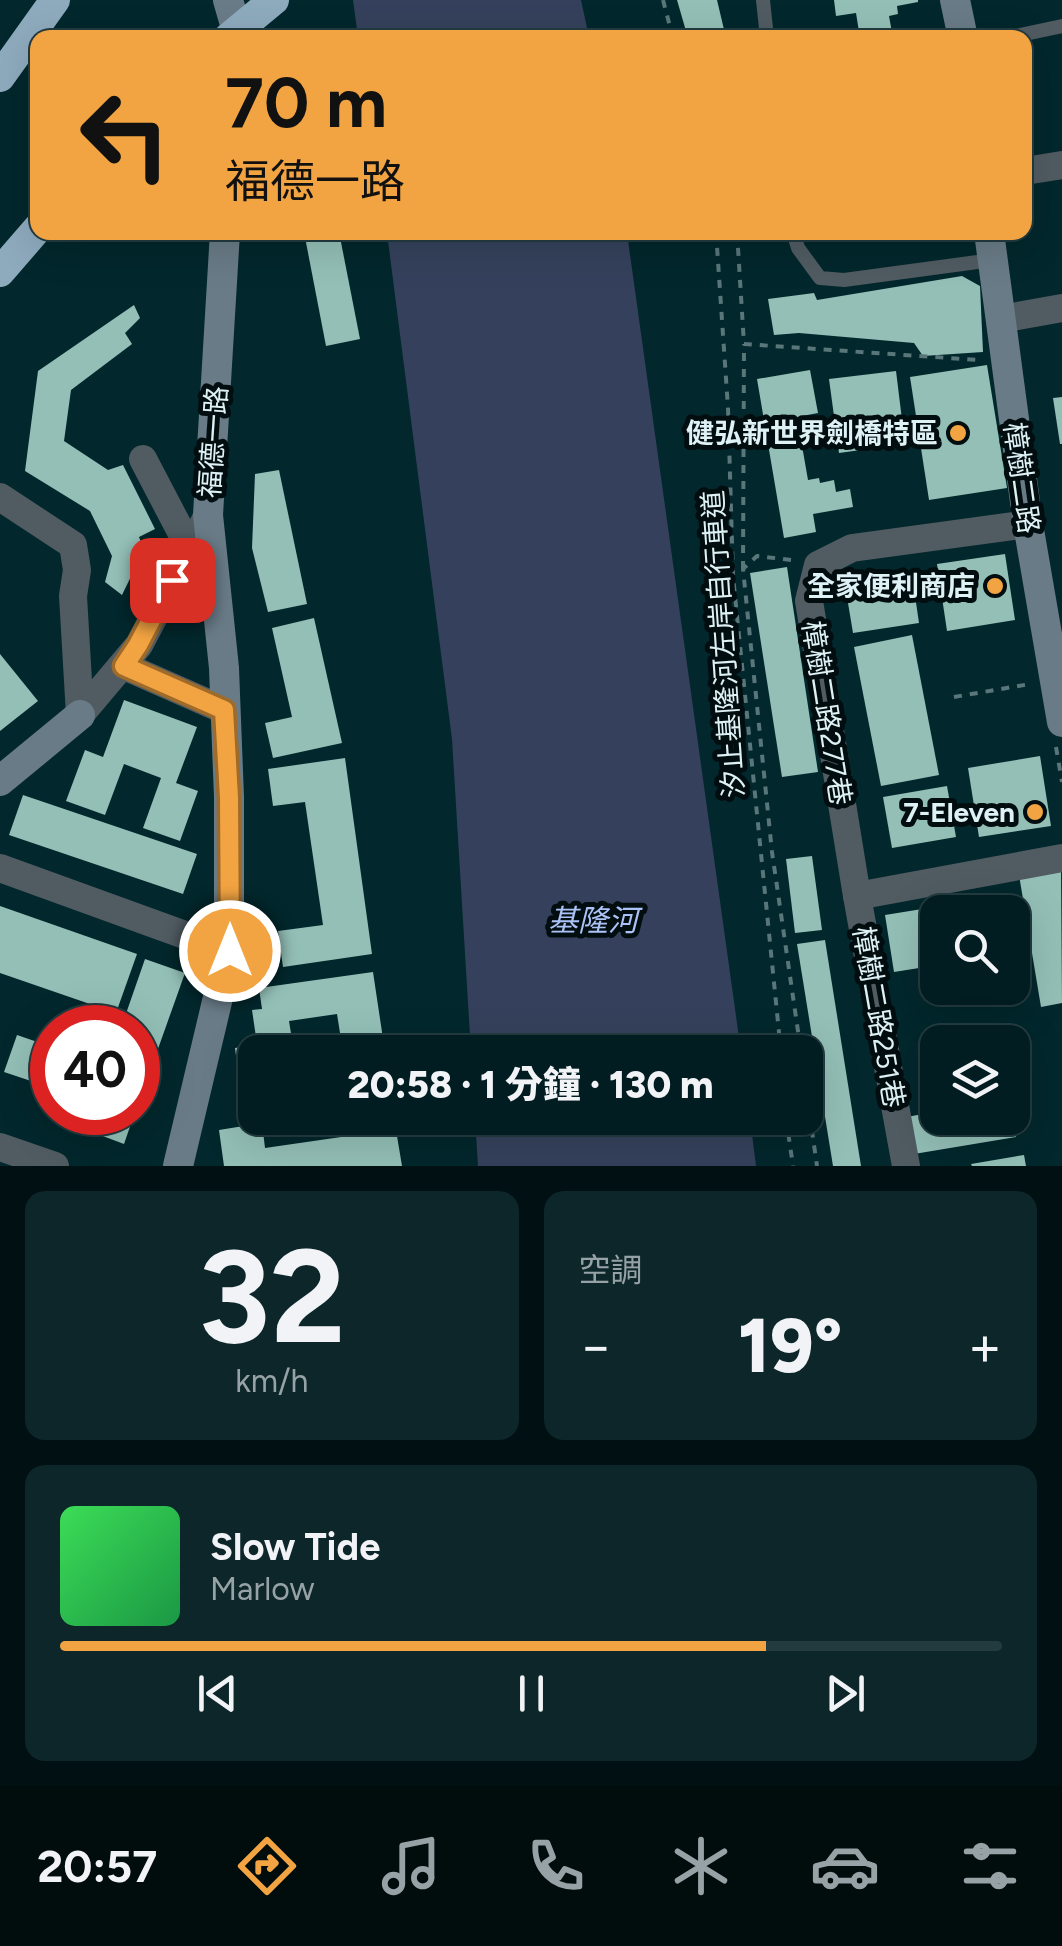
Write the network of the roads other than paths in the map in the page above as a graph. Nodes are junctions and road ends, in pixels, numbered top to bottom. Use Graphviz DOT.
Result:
graph roads {
  1 [pos="228,0"];
  2 [pos="274,0"];
  3 [pos="763,0"];
  4 [pos="955,0"];
  5 [pos="50,5"];
  6 [pos="1062,26"];
  7 [pos="33,30"];
  8 [pos="237,30"];
  9 [pos="238,30"];
  10 [pos="766,30"];
  11 [pos="961,30"];
  12 [pos="1032,32"];
  13 [pos="30,34"];
  14 [pos="0,77"];
  15 [pos="1062,165"];
  16 [pos="1032,169"];
  17 [pos="30,237"];
  18 [pos="225,240"];
  19 [pos="796,240"];
  20 [pos="991,246"];
  21 [pos="0,272"];
  22 [pos="1062,308"];
  23 [pos="1001,319"];
  24 [pos="143,459"];
  25 [pos="0,497"];
  26 [pos="208,515"];
  27 [pos="1028,524"];
  28 [pos="188,547"];
  29 [pos="124,666"];
  30 [pos="224,710"];
  31 [pos="80,715"];
  32 [pos="1062,722"];
  33 [pos="0,781"];
  34 [pos="1062,858"];
  35 [pos="0,868"];
  36 [pos="856,896"];
  37 [pos="230,951"];
  38 [pos="0,1148"];
  39 [pos="56,1166"];
  40 [pos="178,1166"];
  41 [pos="906,1166"];
  1 -- 8 [label="street"];
  2 -- 9 [label="highway, bridge"];
  3 -- 10 [label="lane"];
  4 -- 11 [label="street"];
  5 -- 7 [label="highway"];
  6 -- 12 [label="lane"];
  13 -- 14 [label="highway"];
  15 -- 16 [label="street"];
  17 -- 21 [label="highway"];
  18 -- 26 [label="street, 福德一路"];
  19 -- 20 [label="lane"];
  20 -- 23 [label="street, 樟樹二路"];
  22 -- 23 [label="street"];
  23 -- 27 [label="street, 樟樹二路"];
  24 -- 28 [label="street"];
  25 -- 31 [label="street"];
  26 -- 28 [label="street"];
  26 -- 30 [label="street, 福德一路"];
  27 -- 32 [label="street, 樟樹二路"];
  27 -- 36 [label="street, 樟樹二路277巷"];
  28 -- 29 [label="street"];
  29 -- 30 [label="street"];
  29 -- 31 [label="street"];
  30 -- 37 [label="street, 福德一路"];
  31 -- 33 [label="street"];
  34 -- 36 [label="street, 樟樹二路251巷"];
  35 -- 37 [label="street"];
  36 -- 41 [label="street, 樟樹二路251巷"];
  37 -- 40 [label="street, 福德一路"];
  38 -- 39 [label="street"];
}
